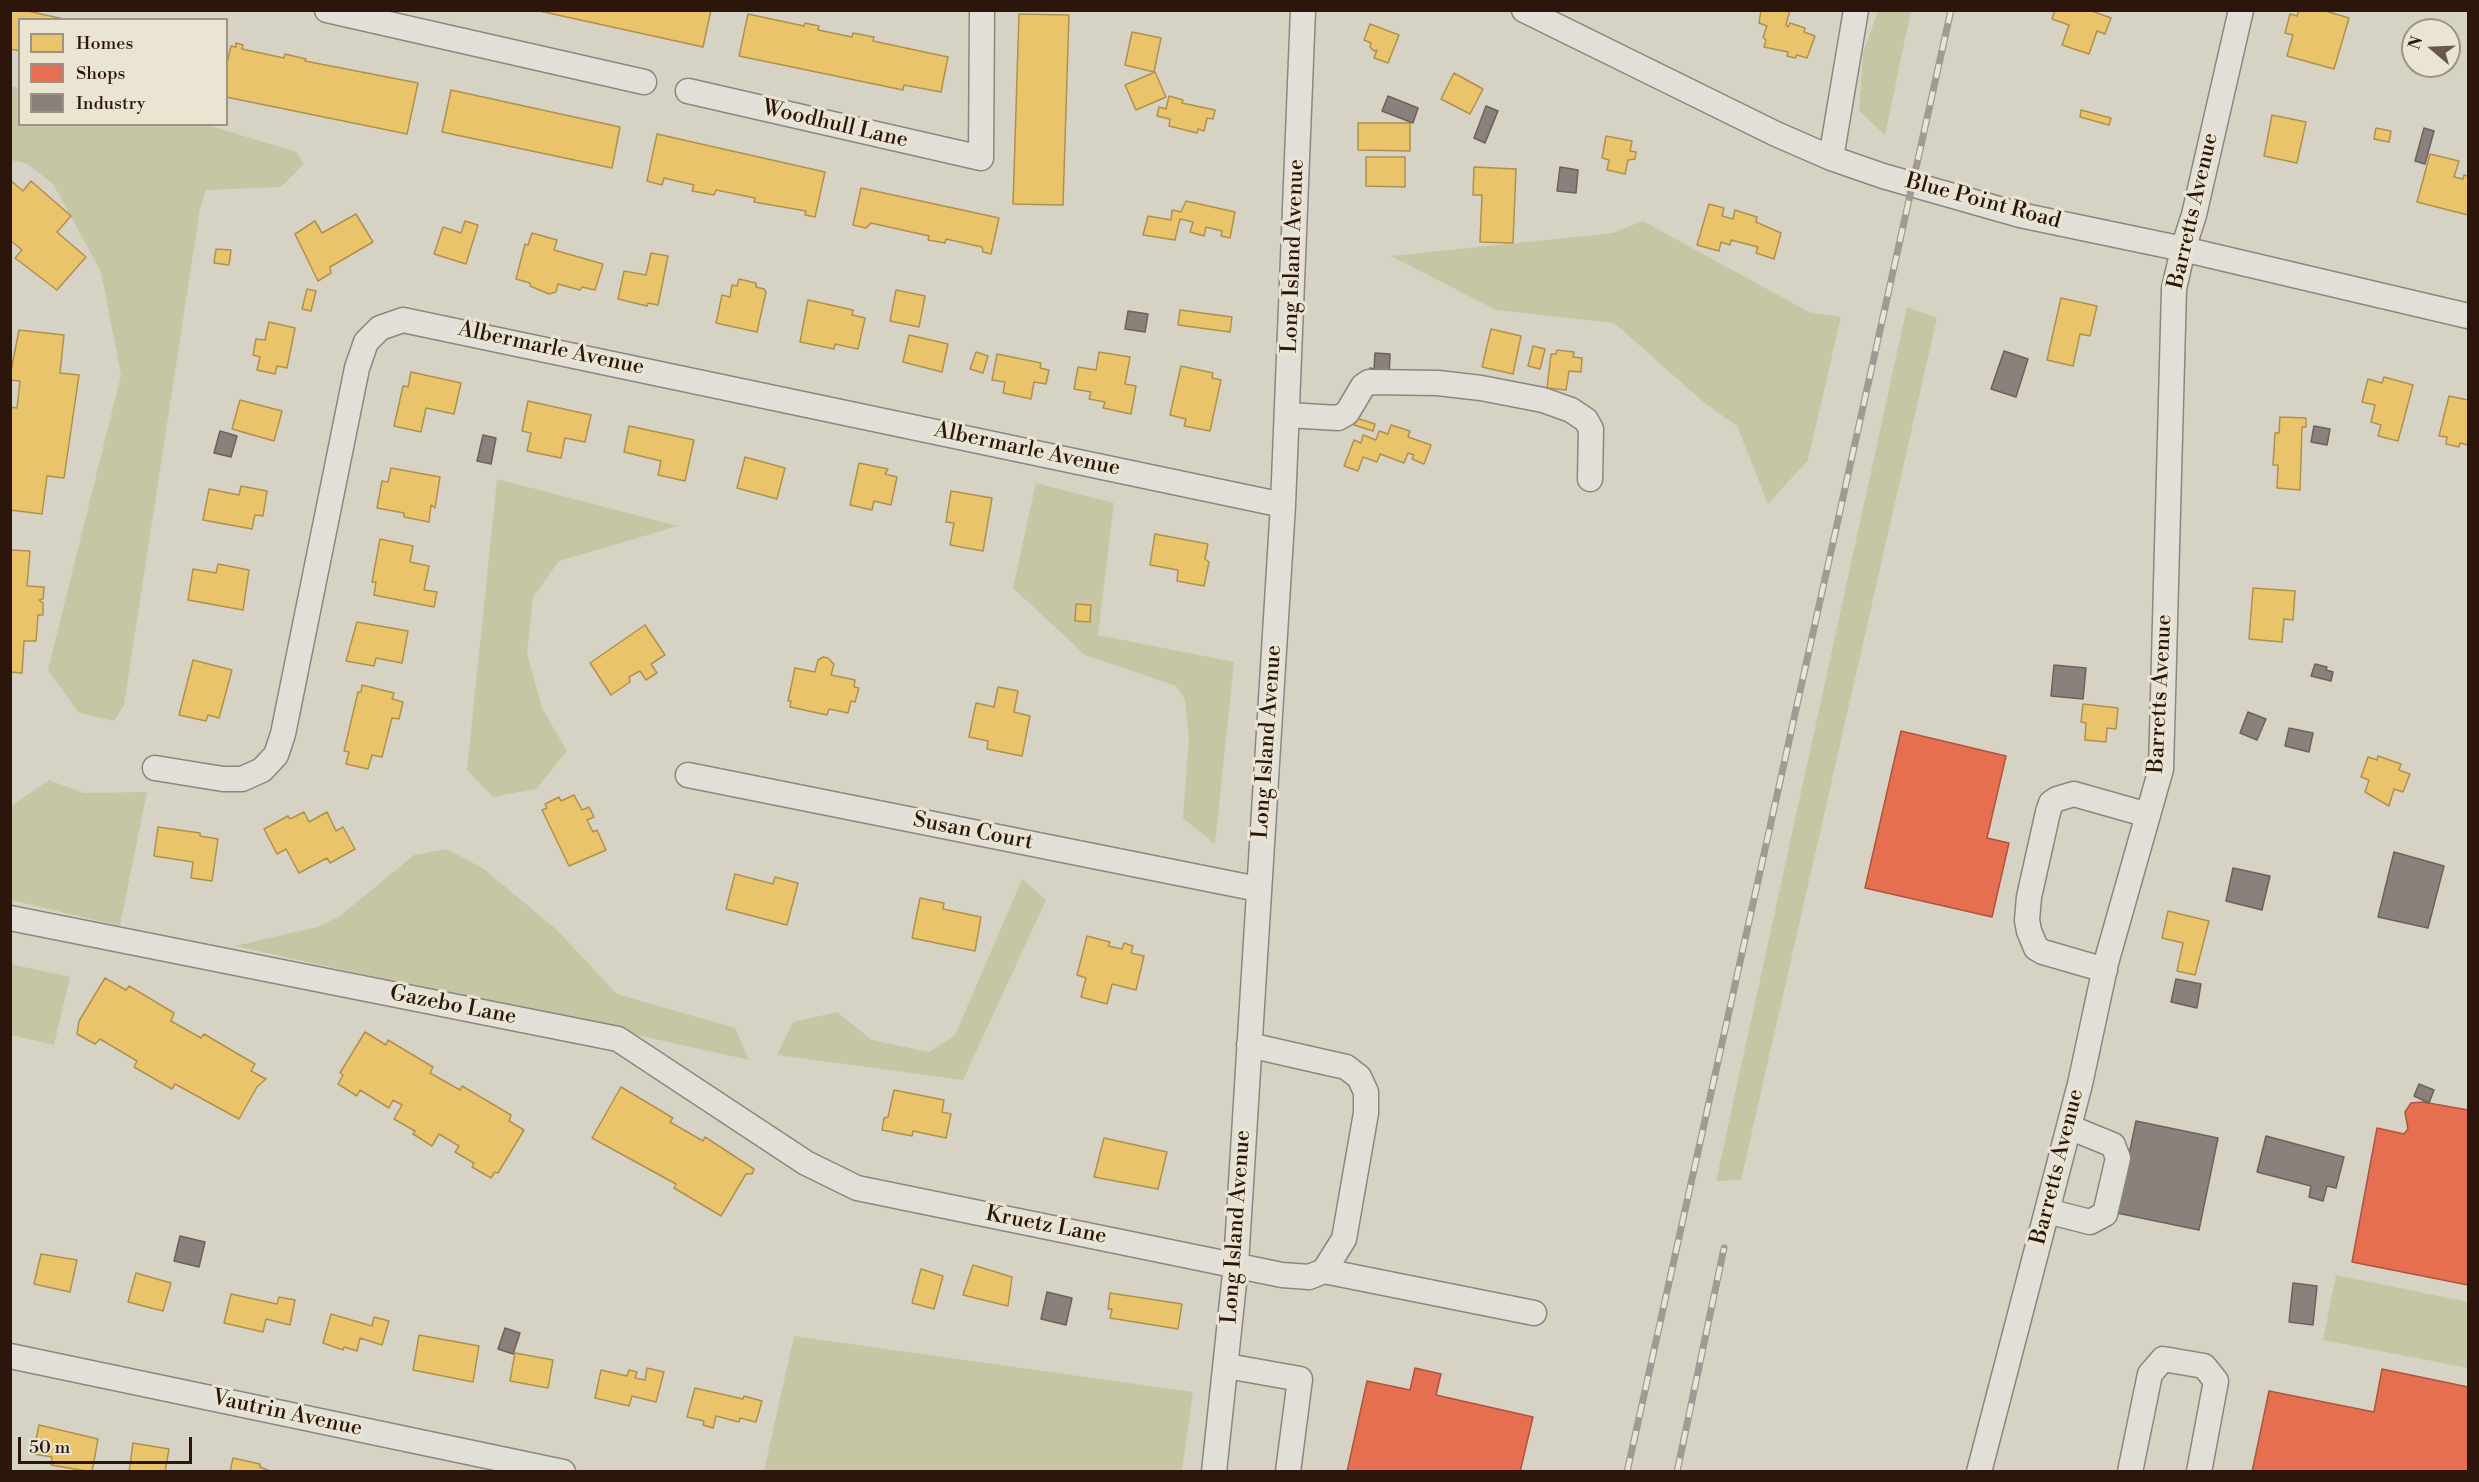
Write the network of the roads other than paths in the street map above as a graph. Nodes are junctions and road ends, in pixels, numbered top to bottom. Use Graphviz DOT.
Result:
graph roads {
  1 [pos="327,10"];
  2 [pos="982,10"];
  3 [pos="1303,10"];
  4 [pos="1524,10"];
  5 [pos="1856,10"];
  6 [pos="2241,10"];
  7 [pos="405,19"];
  8 [pos="644,82"];
  9 [pos="688,92"];
  10 [pos="1831,158"];
  11 [pos="2182,249"];
  12 [pos="2469,316"];
  13 [pos="1288,414"];
  14 [pos="1590,479"];
  15 [pos="1283,505"];
  16 [pos="155,768"];
  17 [pos="688,775"];
  18 [pos="2148,815"];
  19 [pos="1258,889"];
  20 [pos="10,918"];
  21 [pos="2105,970"];
  22 [pos="1249,1045"];
  23 [pos="2069,1127"];
  24 [pos="857,1188"];
  25 [pos="2047,1211"];
  26 [pos="1236,1264"];
  27 [pos="1324,1271"];
  28 [pos="1534,1313"];
  29 [pos="10,1356"];
  30 [pos="1227,1366"];
  31 [pos="563,1472"];
  32 [pos="1214,1472"];
  33 [pos="1288,1472"];
  34 [pos="1979,1472"];
  35 [pos="2130,1472"];
  36 [pos="2199,1472"];
  1 -- 7 [label="street"];
  2 -- 9 [label="street, Woodhull Lane"];
  3 -- 13 [label="street, Long Island Avenue"];
  4 -- 10 [label="street, Blue Point Road"];
  5 -- 10 [label="street"];
  6 -- 11 [label="street, Barretts Avenue"];
  7 -- 8 [label="street"];
  10 -- 11 [label="street, Blue Point Road"];
  11 -- 12 [label="street, Blue Point Road"];
  11 -- 18 [label="street, Barretts Avenue"];
  13 -- 14 [label="street"];
  13 -- 15 [label="street, Long Island Avenue"];
  15 -- 16 [label="street, Albermarle Avenue"];
  15 -- 19 [label="street, Long Island Avenue"];
  17 -- 19 [label="street, Susan Court"];
  18 -- 21 [label="street, Barretts Avenue"];
  18 -- 21 [label="street"];
  19 -- 22 [label="street, Long Island Avenue"];
  20 -- 24 [label="street, Gazebo Lane"];
  21 -- 23 [label="street, Barretts Avenue"];
  22 -- 26 [label="street, Long Island Avenue"];
  22 -- 27 [label="street"];
  23 -- 25 [label="street, Barretts Avenue"];
  23 -- 25 [label="street"];
  24 -- 26 [label="street, Kruetz Lane"];
  25 -- 34 [label="street, Barretts Avenue"];
  26 -- 27 [label="street, Kruetz Lane"];
  26 -- 30 [label="street, Long Island Avenue"];
  27 -- 28 [label="street"];
  29 -- 31 [label="street, Vautrin Avenue"];
  30 -- 32 [label="street, Long Island Avenue"];
  30 -- 33 [label="street"];
  35 -- 36 [label="street"];
}
